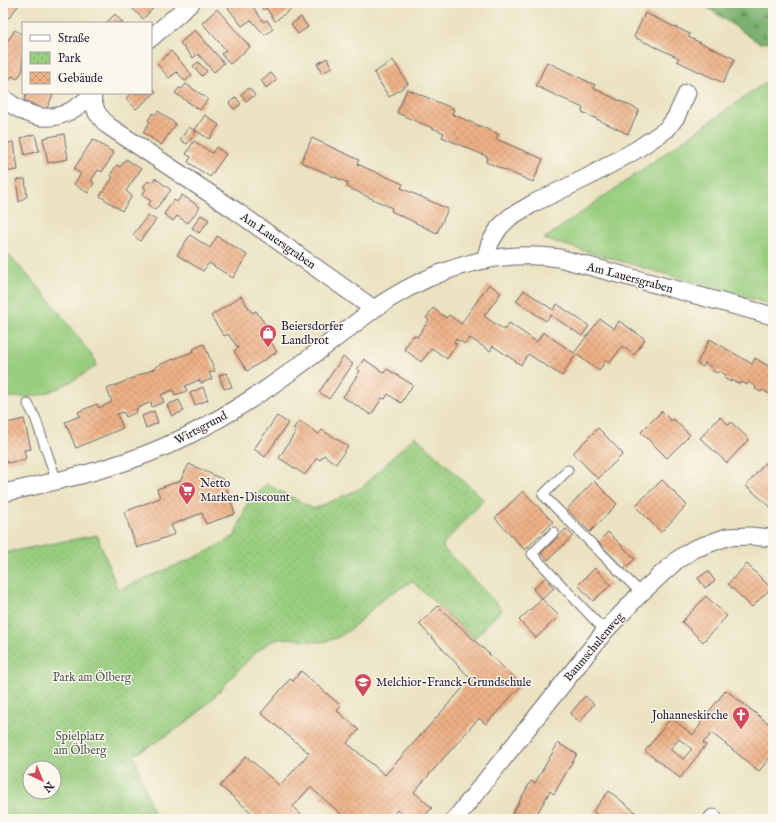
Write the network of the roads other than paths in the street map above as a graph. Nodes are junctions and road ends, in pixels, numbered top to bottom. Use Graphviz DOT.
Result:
graph roads {
  1 [pos="191,3"];
  2 [pos="152,37"];
  3 [pos="687,93"];
  4 [pos="92,94"];
  5 [pos="3,98"];
  6 [pos="485,259"];
  7 [pos="374,309"];
  8 [pos="773,316"];
  9 [pos="28,404"];
  10 [pos="568,470"];
  11 [pos="56,482"];
  12 [pos="3,493"];
  13 [pos="554,532"];
  14 [pos="773,538"];
  15 [pos="641,593"];
  16 [pos="605,631"];
  17 [pos="455,819"];
  1 -- 2 [label="street"];
  3 -- 6 [label="street"];
  4 -- 5 [label="street"];
  4 -- 7 [label="street, Am Lauersgraben"];
  6 -- 7 [label="street, Am Lauersgraben"];
  6 -- 8 [label="street, Am Lauersgraben"];
  7 -- 11 [label="street, Wirtsgrund"];
  9 -- 11 [label="lane"];
  10 -- 15 [label="lane"];
  11 -- 12 [label="street, Wirtsgrund"];
  13 -- 16 [label="lane"];
  14 -- 15 [label="street, Baumschulenweg"];
  15 -- 16 [label="street, Baumschulenweg"];
  16 -- 17 [label="street, Baumschulenweg"];
}
